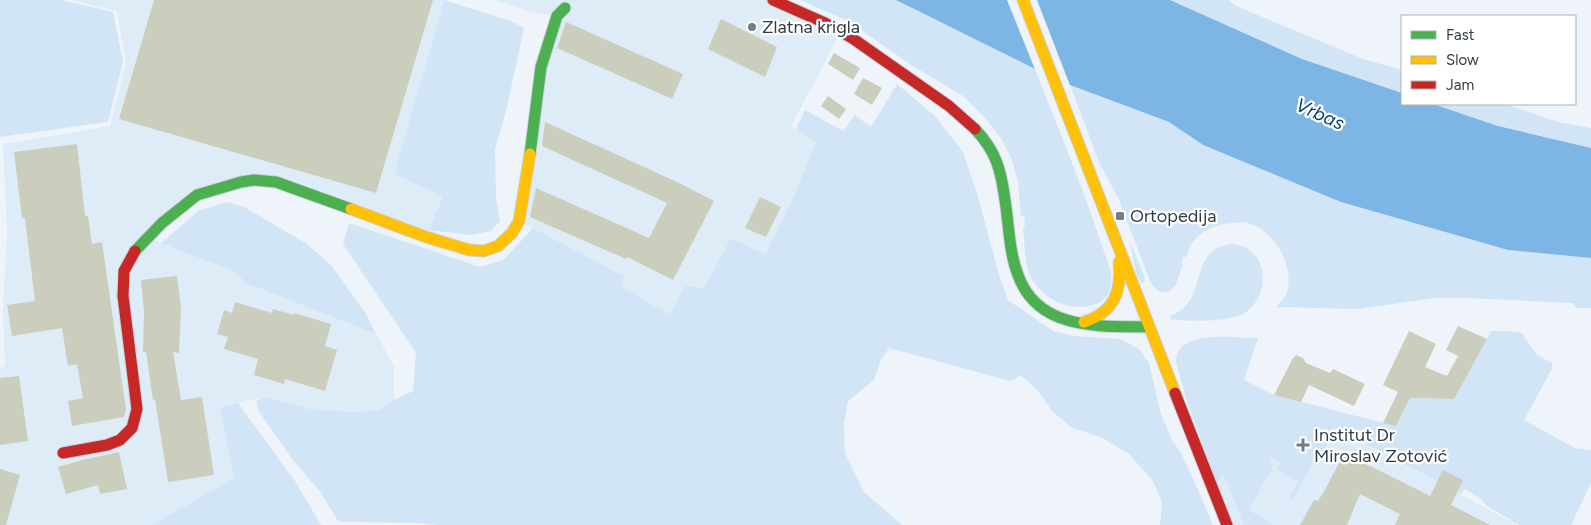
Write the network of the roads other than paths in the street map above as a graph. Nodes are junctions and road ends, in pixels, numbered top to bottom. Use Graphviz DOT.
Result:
graph roads {
  1 [pos="773,0"];
  2 [pos="1023,0"];
  3 [pos="565,8"];
  4 [pos="1114,240"];
  5 [pos="1078,323"];
  6 [pos="1149,327"];
  7 [pos="63,453"];
  8 [pos="1227,525"];
  1 -- 5 [label="street"];
  2 -- 4 [label="street"];
  3 -- 7 [label="street"];
  4 -- 5 [label="street"];
  4 -- 6 [label="street"];
  5 -- 6 [label="street"];
  6 -- 8 [label="street"];
}
